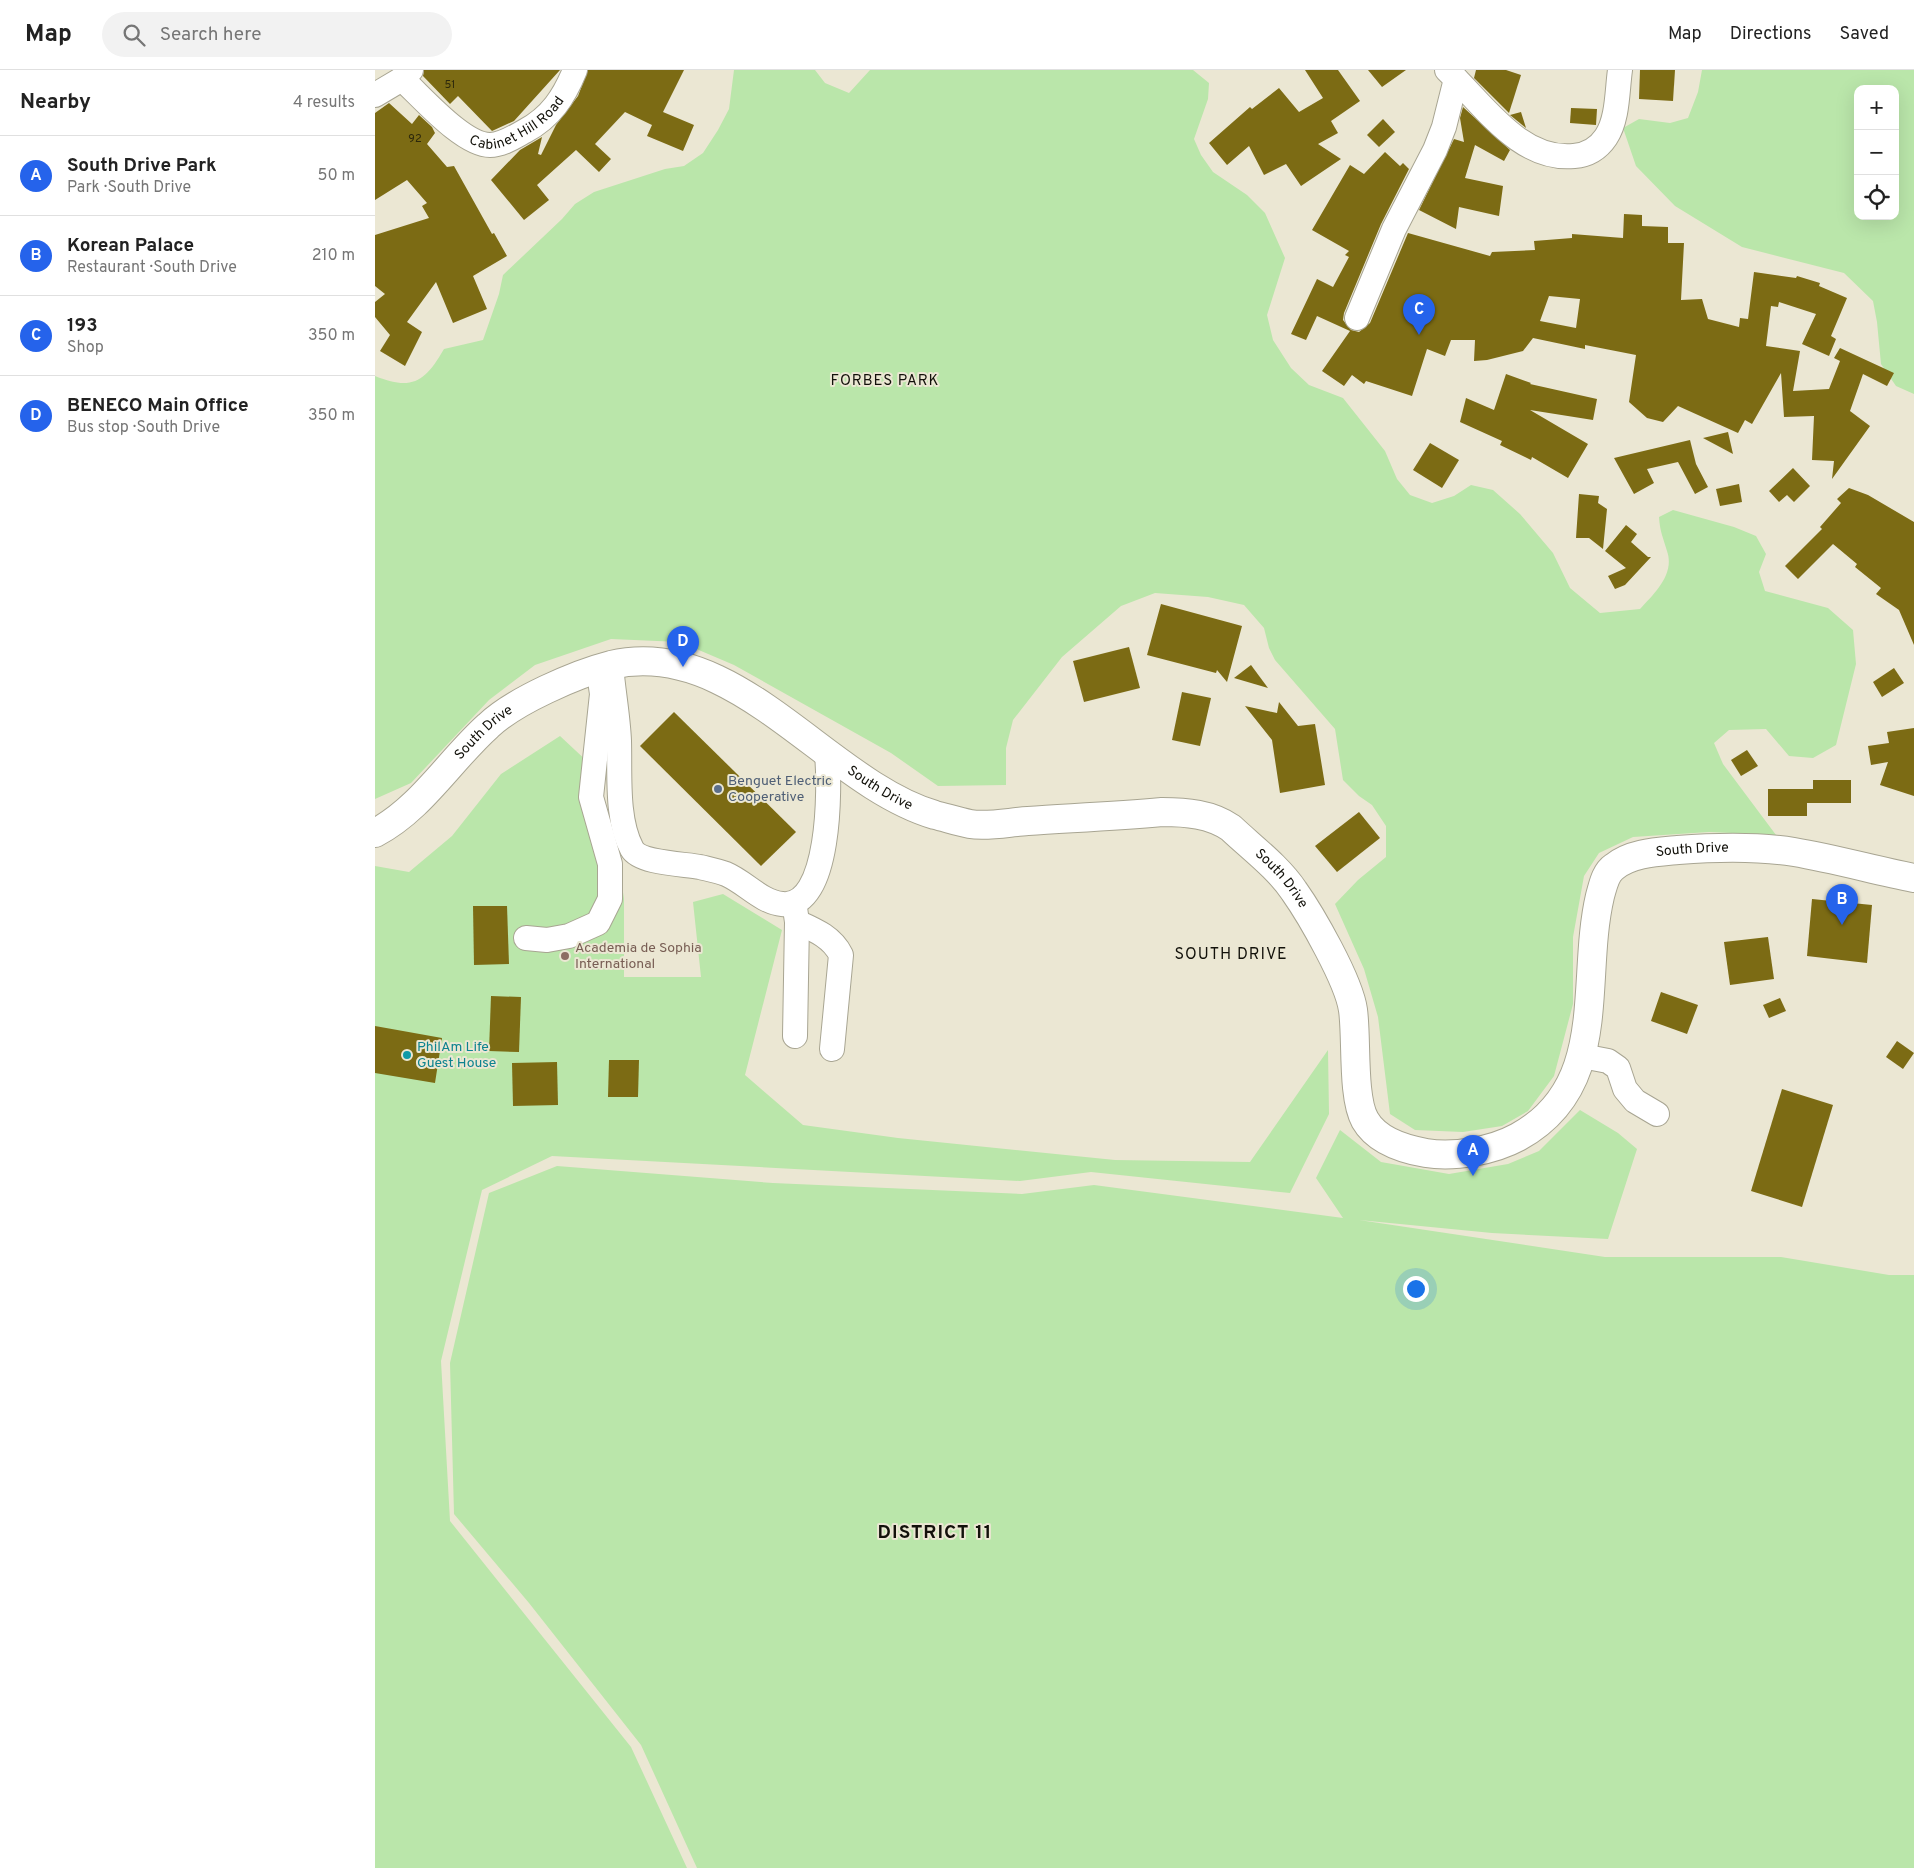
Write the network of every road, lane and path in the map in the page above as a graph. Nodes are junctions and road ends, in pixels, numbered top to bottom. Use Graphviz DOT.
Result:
graph roads {
  1 [pos="575,70"];
  2 [pos="1620,70"];
  3 [pos="406,74"];
  4 [pos="1451,75"];
  5 [pos="375,95"];
  6 [pos="1357,318"];
  7 [pos="603,668"];
  8 [pos="827,755"];
  9 [pos="375,833"];
  10 [pos="1914,878"];
  11 [pos="796,913"];
  12 [pos="526,938"];
  13 [pos="795,1036"];
  14 [pos="832,1049"];
  15 [pos="1583,1056"];
  16 [pos="1657,1114"];
  1 -- 3 [label="street, Cabinet Hill Road"];
  2 -- 4 [label="street"];
  3 -- 5 [label="street"];
  4 -- 6 [label="street"];
  7 -- 8 [label="main road, South Drive"];
  7 -- 9 [label="main road, South Drive"];
  7 -- 11 [label="street"];
  7 -- 12 [label="street"];
  8 -- 11 [label="street"];
  8 -- 15 [label="main road, South Drive"];
  10 -- 15 [label="main road, South Drive"];
  11 -- 13 [label="street"];
  11 -- 14 [label="street"];
  15 -- 16 [label="street"];
}
